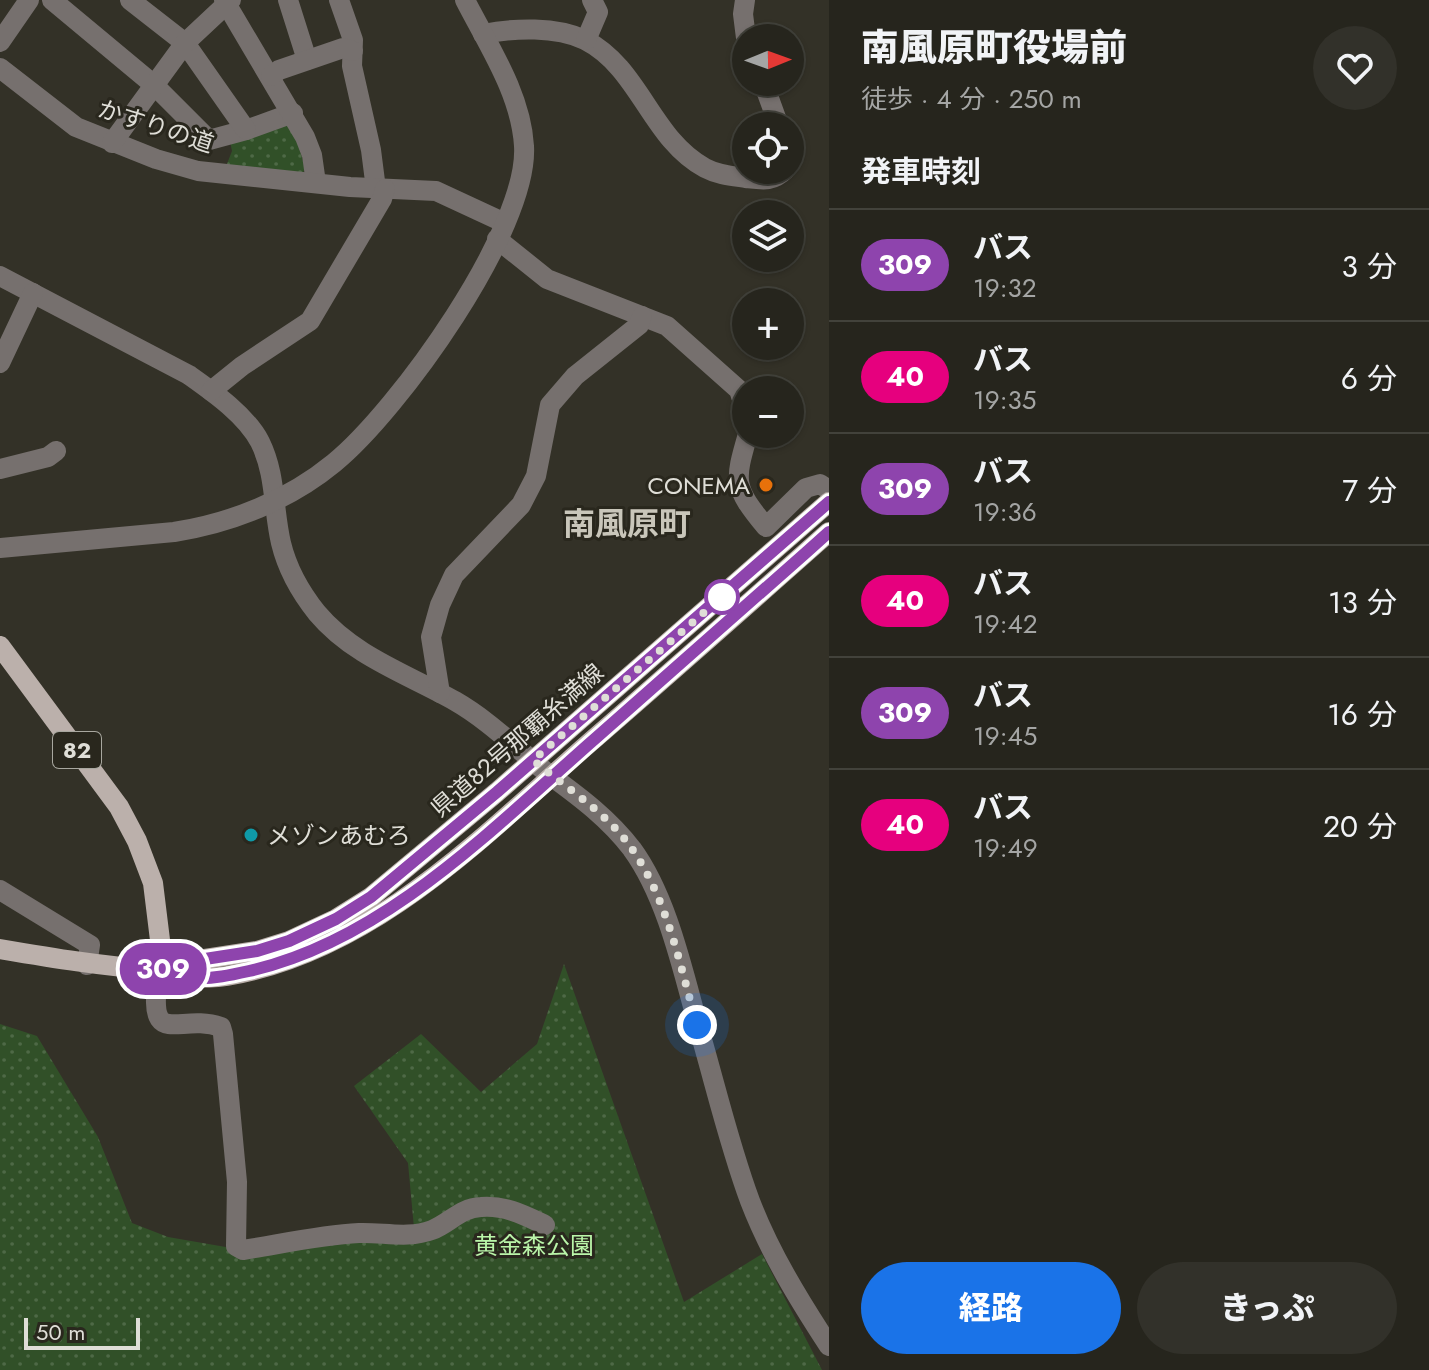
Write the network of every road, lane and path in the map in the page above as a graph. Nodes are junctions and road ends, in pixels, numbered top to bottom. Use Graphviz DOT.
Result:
graph roads {
  1 [pos="29,0"];
  2 [pos="52,0"];
  3 [pos="130,0"];
  4 [pos="288,0"];
  5 [pos="339,0"];
  6 [pos="465,0"];
  7 [pos="592,0"];
  8 [pos="745,0"];
  9 [pos="222,2"];
  10 [pos="744,24"];
  11 [pos="483,34"];
  12 [pos="586,40"];
  13 [pos="0,42"];
  14 [pos="185,43"];
  15 [pos="353,51"];
  16 [pos="307,60"];
  17 [pos="0,68"];
  18 [pos="271,76"];
  19 [pos="154,85"];
  20 [pos="293,113"];
  21 [pos="246,130"];
  22 [pos="112,143"];
  23 [pos="732,176"];
  24 [pos="316,183"];
  25 [pos="380,189"];
  26 [pos="501,231"];
  27 [pos="0,276"];
  28 [pos="33,293"];
  29 [pos="642,316"];
  30 [pos="0,363"];
  31 [pos="732,384"];
  32 [pos="211,391"];
  33 [pos="744,448"];
  34 [pos="56,451"];
  35 [pos="0,469"];
  36 [pos="829,490"];
  37 [pos="275,501"];
  38 [pos="829,502"];
  39 [pos="829,532"];
  40 [pos="0,548"];
  41 [pos="0,646"];
  42 [pos="440,693"];
  43 [pos="533,760"];
  44 [pos="552,776"];
  45 [pos="0,890"];
  46 [pos="0,949"];
  47 [pos="87,965"];
  48 [pos="159,970"];
  49 [pos="545,1225"];
  50 [pos="829,1346"];
  1 -- 13 [label="street"];
  2 -- 19 [label="street"];
  3 -- 14 [label="street"];
  4 -- 16 [label="street"];
  5 -- 15 [label="street"];
  6 -- 11 [label="street"];
  7 -- 12 [label="street"];
  8 -- 10 [label="street"];
  9 -- 14 [label="street"];
  9 -- 18 [label="street"];
  11 -- 12 [label="street"];
  11 -- 26 [label="street"];
  12 -- 23 [label="street"];
  14 -- 19 [label="street"];
  14 -- 21 [label="street"];
  15 -- 16 [label="street"];
  15 -- 25 [label="street"];
  16 -- 18 [label="street"];
  17 -- 22 [label="street, かすりの道"];
  18 -- 20 [label="street"];
  19 -- 21 [label="street"];
  19 -- 22 [label="street"];
  20 -- 21 [label="street"];
  20 -- 24 [label="street"];
  22 -- 24 [label="street, かすりの道"];
  24 -- 25 [label="street, かすりの道"];
  25 -- 26 [label="street, かすりの道"];
  25 -- 32 [label="street"];
  26 -- 29 [label="street, かすりの道"];
  26 -- 37 [label="street"];
  27 -- 28 [label="street"];
  28 -- 30 [label="street"];
  28 -- 32 [label="street"];
  29 -- 31 [label="street, かすりの道"];
  29 -- 42 [label="street"];
  32 -- 37 [label="street"];
  33 -- 36 [label="street"];
  34 -- 35 [label="street"];
  37 -- 40 [label="street"];
  37 -- 42 [label="street"];
  38 -- 43 [label="main road, 県道82号那覇糸満線"];
  39 -- 44 [label="main road, 県道82号那覇糸満線"];
  41 -- 48 [label="main road, 82"];
  42 -- 43 [label="street"];
  43 -- 44 [label="street"];
  43 -- 48 [label="main road, 県道82号那覇糸満線"];
  44 -- 48 [label="main road, 県道82号那覇糸満線"];
  44 -- 50 [label="street"];
  45 -- 47 [label="street"];
  46 -- 47 [label="main road"];
  47 -- 48 [label="main road"];
  48 -- 49 [label="street"];
}
